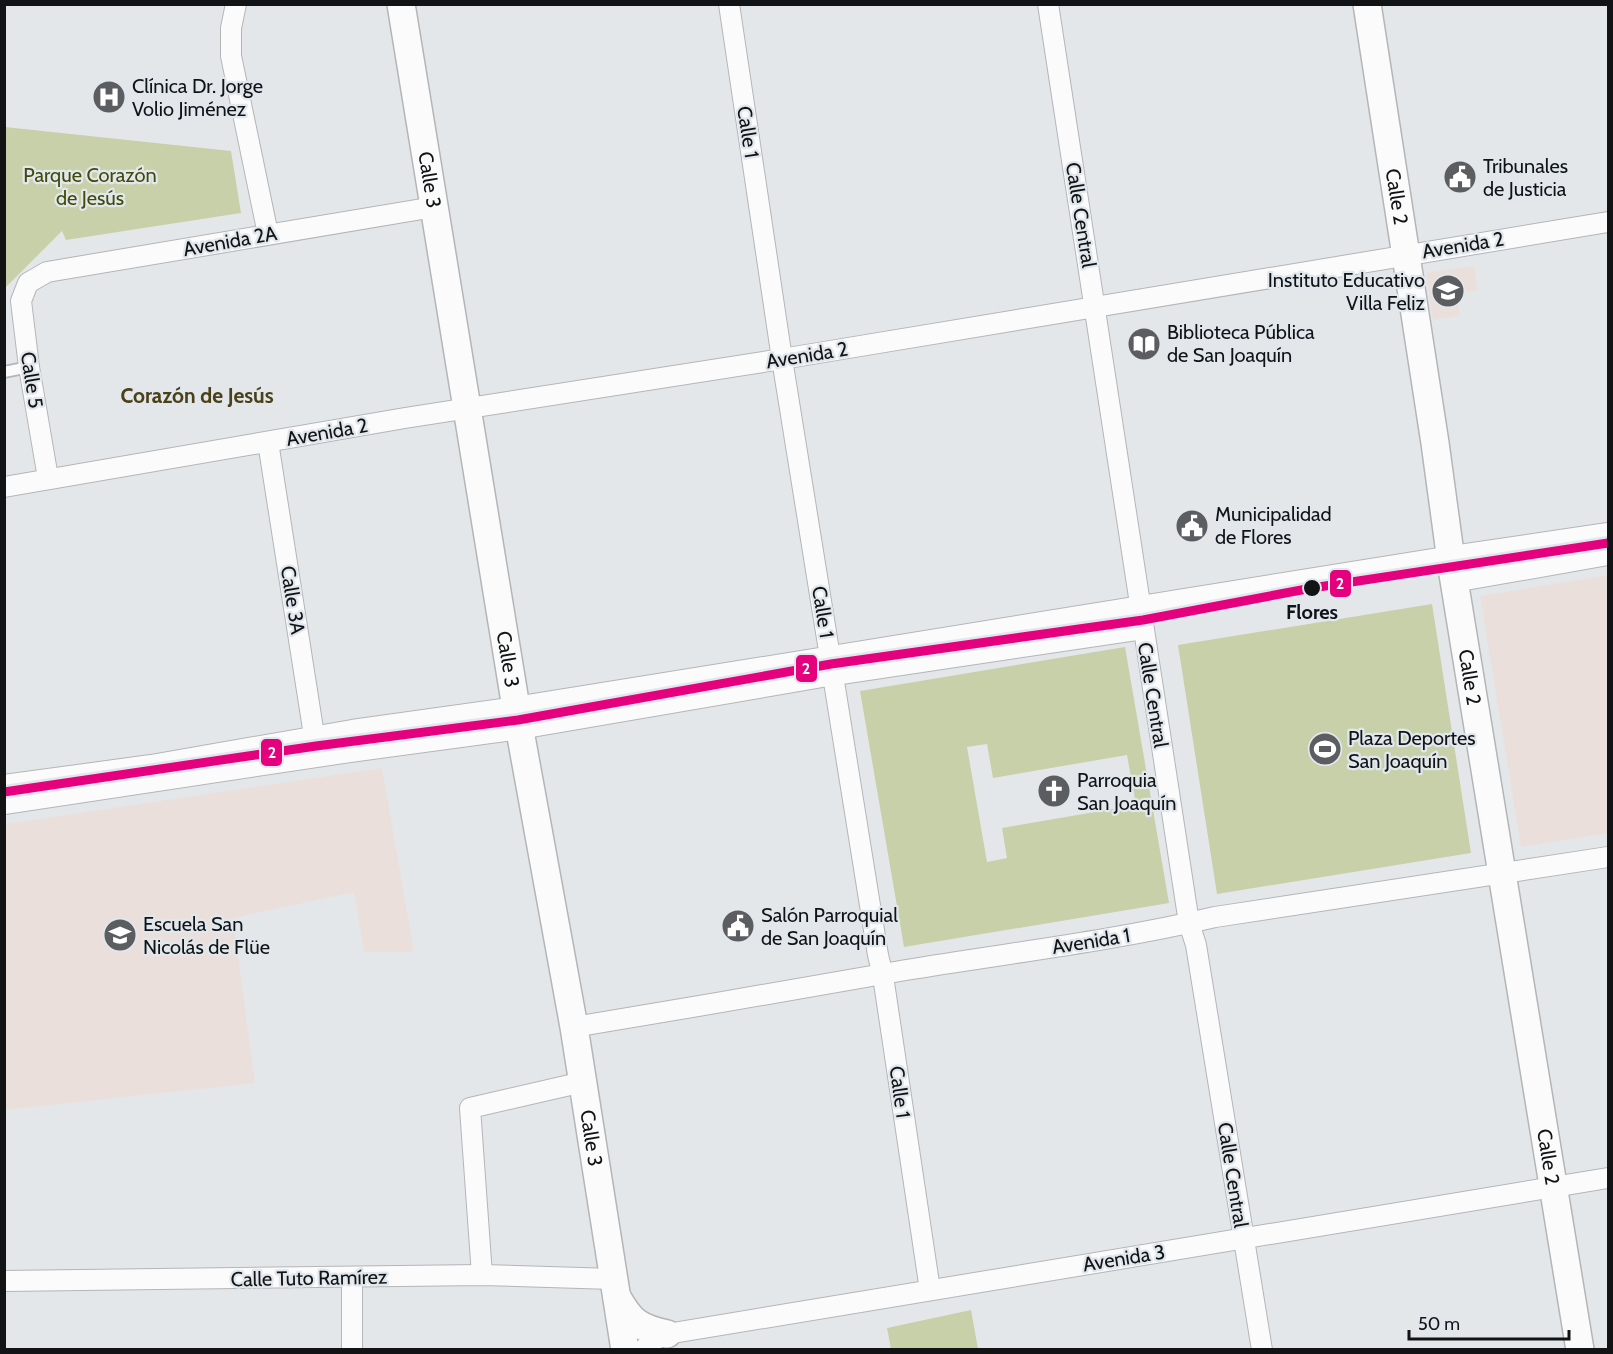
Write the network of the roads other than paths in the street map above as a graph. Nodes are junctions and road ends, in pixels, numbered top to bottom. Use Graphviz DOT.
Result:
graph roads {
  1 [pos="236,4"];
  2 [pos="400,4"];
  3 [pos="729,4"];
  4 [pos="1048,4"];
  5 [pos="1367,4"];
  6 [pos="434,207"];
  7 [pos="1608,222"];
  8 [pos="268,234"];
  9 [pos="1406,255"];
  10 [pos="28,282"];
  11 [pos="1095,308"];
  12 [pos="782,359"];
  13 [pos="29,367"];
  14 [pos="4,372"];
  15 [pos="466,409"];
  16 [pos="268,442"];
  17 [pos="48,478"];
  18 [pos="4,487"];
  19 [pos="1608,533"];
  20 [pos="1608,555"];
  21 [pos="1452,569"];
  22 [pos="1142,607"];
  23 [pos="1143,629"];
  24 [pos="832,666"];
  25 [pos="518,718"];
  26 [pos="314,736"];
  27 [pos="318,757"];
  28 [pos="4,785"];
  29 [pos="4,804"];
  30 [pos="1608,857"];
  31 [pos="1503,874"];
  32 [pos="1190,923"];
  33 [pos="883,976"];
  34 [pos="574,1027"];
  35 [pos="582,1082"];
  36 [pos="1608,1178"];
  37 [pos="1554,1188"];
  38 [pos="1244,1238"];
  39 [pos="482,1275"];
  40 [pos="351,1277"];
  41 [pos="4,1281"];
  42 [pos="615,1288"];
  43 [pos="930,1290"];
  44 [pos="667,1334"];
  45 [pos="352,1350"];
  46 [pos="626,1350"];
  47 [pos="643,1350"];
  48 [pos="1262,1350"];
  49 [pos="1580,1350"];
  1 -- 8 [label="street"];
  2 -- 6 [label="main road, Calle 3"];
  3 -- 12 [label="street, Calle 1"];
  4 -- 11 [label="street, Calle Central"];
  5 -- 9 [label="main road, Calle 2"];
  6 -- 8 [label="street, Avenida 2A"];
  6 -- 15 [label="main road, Calle 3"];
  7 -- 9 [label="street, Avenida 2"];
  8 -- 10 [label="street, Avenida 2A"];
  9 -- 11 [label="street, Avenida 2"];
  9 -- 21 [label="main road, Calle 2"];
  10 -- 13 [label="street, Calle 5"];
  11 -- 12 [label="street, Avenida 2"];
  11 -- 22 [label="street, Calle Central"];
  12 -- 15 [label="street, Avenida 2"];
  12 -- 24 [label="street, Calle 1"];
  13 -- 14 [label="lane"];
  13 -- 17 [label="street, Calle 5"];
  15 -- 16 [label="street, Avenida 2"];
  15 -- 25 [label="main road, Calle 3"];
  16 -- 17 [label="street, Avenida 2"];
  16 -- 26 [label="street, Calle 3A"];
  17 -- 18 [label="street, Avenida 2"];
  19 -- 21 [label="street"];
  20 -- 21 [label="street"];
  21 -- 22 [label="street"];
  21 -- 31 [label="main road, Calle 2"];
  22 -- 23 [label="street, Calle Central"];
  22 -- 24 [label="street"];
  23 -- 24 [label="street"];
  23 -- 32 [label="street, Calle Central"];
  24 -- 25 [label="street"];
  24 -- 33 [label="street, Calle 1"];
  25 -- 26 [label="street"];
  25 -- 27 [label="street"];
  25 -- 34 [label="main road, Calle 3"];
  26 -- 27 [label="street, Calle 3A"];
  26 -- 28 [label="street"];
  27 -- 29 [label="street"];
  30 -- 31 [label="street, Avenida 1"];
  31 -- 32 [label="street, Avenida 1"];
  31 -- 37 [label="main road, Calle 2"];
  32 -- 33 [label="street, Avenida 1"];
  32 -- 38 [label="street, Calle Central"];
  33 -- 34 [label="street, Avenida 1"];
  33 -- 43 [label="street, Calle 1"];
  34 -- 35 [label="main road, Calle 3"];
  35 -- 39 [label="street"];
  35 -- 42 [label="main road, Calle 3"];
  36 -- 37 [label="street, Avenida 3"];
  37 -- 38 [label="street, Avenida 3"];
  37 -- 49 [label="main road, Calle 2"];
  38 -- 43 [label="street, Avenida 3"];
  38 -- 48 [label="street, Calle Central"];
  39 -- 40 [label="street, Calle Tuto Ramírez"];
  39 -- 42 [label="street, Calle Tuto Ramírez"];
  40 -- 41 [label="street, Calle Tuto Ramírez"];
  40 -- 45 [label="street"];
  42 -- 44 [label="main road"];
  42 -- 46 [label="main road, Calle 3"];
  43 -- 44 [label="street, Avenida 3"];
  44 -- 47 [label="street, Avenida 3"];
}
